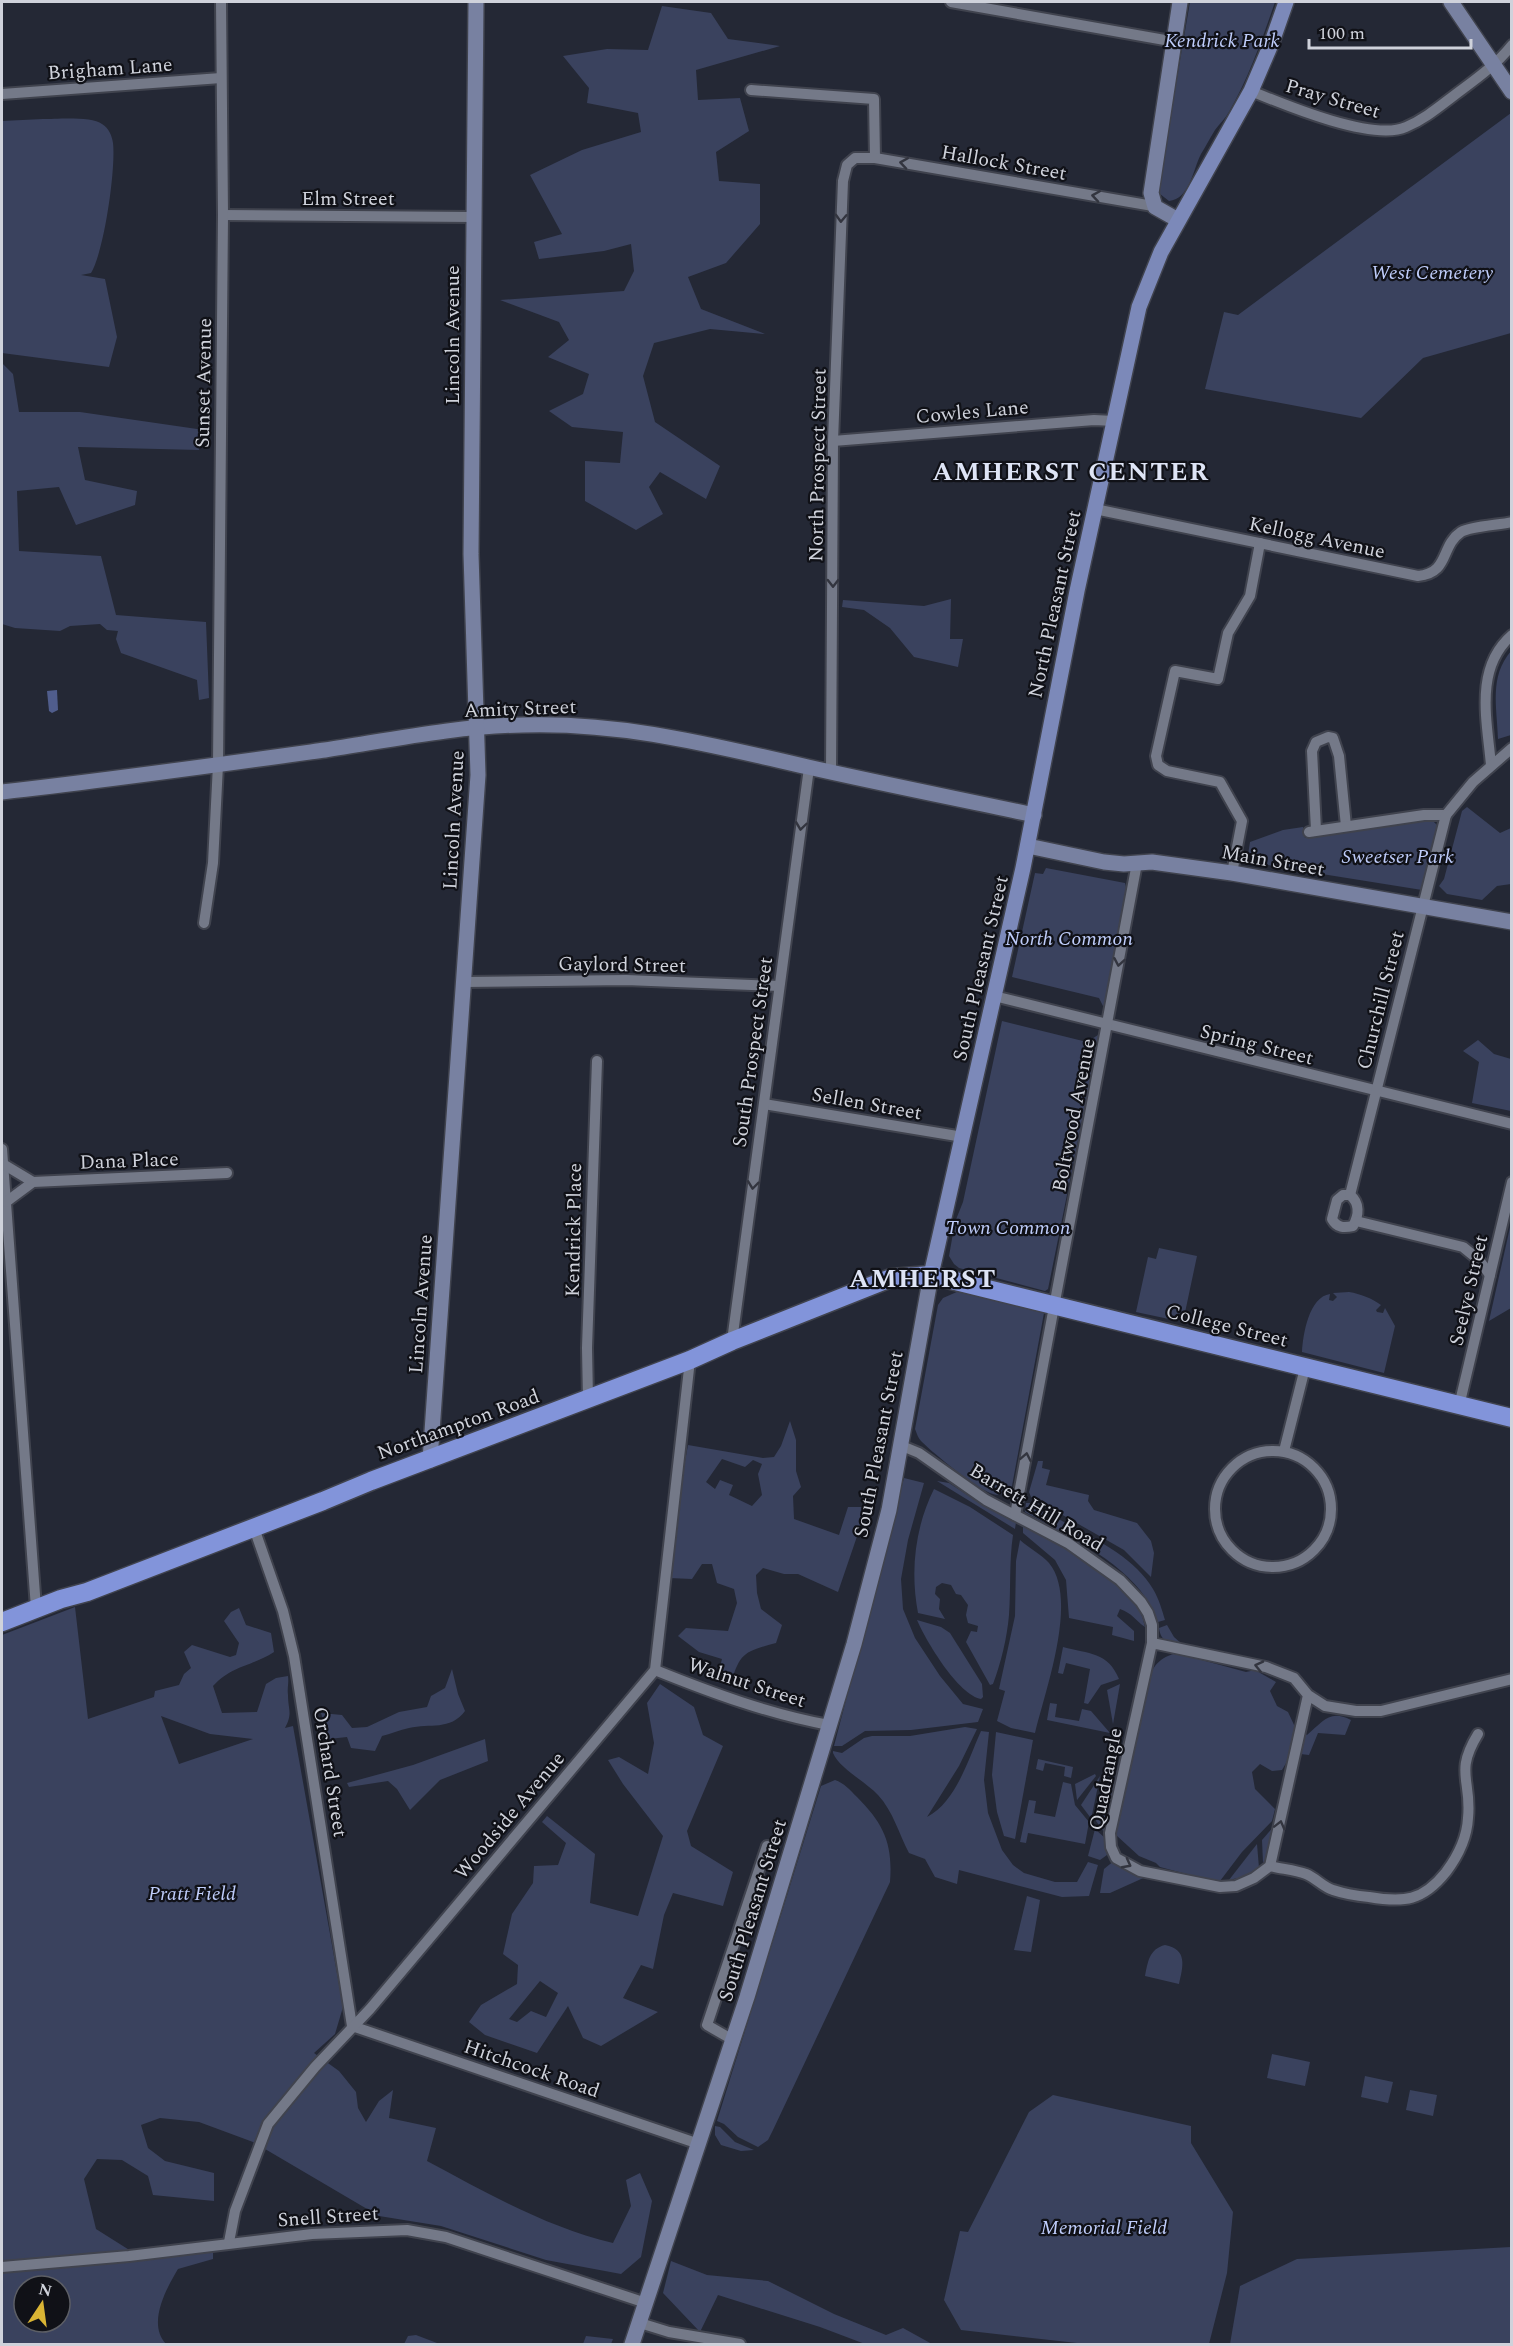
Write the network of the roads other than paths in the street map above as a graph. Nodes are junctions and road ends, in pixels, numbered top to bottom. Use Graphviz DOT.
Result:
graph roads {
  1 [pos="221,2"];
  2 [pos="476,2"];
  3 [pos="951,2"];
  4 [pos="1180,2"];
  5 [pos="1286,2"];
  6 [pos="1451,2"];
  7 [pos="1176,42"];
  8 [pos="1512,45"];
  9 [pos="1494,65"];
  10 [pos="221,78"];
  11 [pos="751,90"];
  12 [pos="1251,91"];
  13 [pos="1512,92"];
  14 [pos="2,94"];
  15 [pos="875,158"];
  16 [pos="850,161"];
  17 [pos="1154,206"];
  18 [pos="223,215"];
  19 [pos="473,217"];
  20 [pos="1178,220"];
  21 [pos="1114,421"];
  22 [pos="833,441"];
  23 [pos="1095,509"];
  24 [pos="1512,522"];
  25 [pos="1260,543"];
  26 [pos="1512,634"];
  27 [pos="478,729"];
  28 [pos="1512,748"];
  29 [pos="218,765"];
  30 [pos="1491,765"];
  31 [pos="809,768"];
  32 [pos="831,772"];
  33 [pos="2,792"];
  34 [pos="1034,815"];
  35 [pos="1446,815"];
  36 [pos="1346,826"];
  37 [pos="1028,846"];
  38 [pos="1137,863"];
  39 [pos="1232,873"];
  40 [pos="1422,906"];
  41 [pos="1512,922"];
  42 [pos="204,923"];
  43 [pos="464,982"];
  44 [pos="779,986"];
  45 [pos="994,996"];
  46 [pos="1109,1024"];
  47 [pos="597,1061"];
  48 [pos="1376,1092"];
  49 [pos="764,1104"];
  50 [pos="1512,1124"];
  51 [pos="963,1137"];
  52 [pos="2,1149"];
  53 [pos="3,1164"];
  54 [pos="227,1173"];
  55 [pos="33,1182"];
  56 [pos="1512,1182"];
  57 [pos="1350,1195"];
  58 [pos="6,1202"];
  59 [pos="1356,1221"];
  60 [pos="931,1275"];
  61 [pos="1490,1275"];
  62 [pos="1054,1305"];
  63 [pos="732,1341"];
  64 [pos="690,1360"];
  65 [pos="1305,1368"];
  66 [pos="588,1399"];
  67 [pos="1459,1406"];
  68 [pos="1512,1418"];
  69 [pos="902,1446"];
  70 [pos="1284,1452"];
  71 [pos="430,1460"];
  72 [pos="1015,1515"];
  73 [pos="254,1528"];
  74 [pos="36,1608"];
  75 [pos="2,1622"];
  76 [pos="1152,1643"];
  77 [pos="655,1670"];
  78 [pos="1512,1679"];
  79 [pos="1308,1695"];
  80 [pos="829,1725"];
  81 [pos="1478,1734"];
  82 [pos="767,1845"];
  83 [pos="1270,1866"];
  84 [pos="352,2026"];
  85 [pos="733,2040"];
  86 [pos="699,2144"];
  87 [pos="229,2242"];
  88 [pos="2,2267"];
  89 [pos="646,2303"];
  90 [pos="639,2323"];
  91 [pos="632,2344"];
  92 [pos="740,2344"];
  1 -- 10 [label="street, Sunset Avenue"];
  2 -- 19 [label="main road, Lincoln Avenue"];
  3 -- 7 [label="street"];
  4 -- 7 [label="main road"];
  5 -- 12 [label="main road, North Pleasant Street"];
  6 -- 9 [label="main road"];
  7 -- 17 [label="main road"];
  8 -- 9 [label="street, Pray Street"];
  9 -- 12 [label="street, Pray Street"];
  9 -- 13 [label="main road"];
  10 -- 14 [label="street, Brigham Lane"];
  10 -- 18 [label="street, Sunset Avenue"];
  11 -- 15 [label="street"];
  12 -- 20 [label="main road, North Pleasant Street"];
  15 -- 16 [label="street, Hallock Street"];
  17 -- 15 [label="street, Hallock Street, one-way"];
  16 -- 22 [label="street, North Prospect Street, one-way"];
  17 -- 20 [label="main road"];
  18 -- 19 [label="street, Elm Street"];
  18 -- 29 [label="street, Sunset Avenue"];
  19 -- 27 [label="main road, Lincoln Avenue"];
  20 -- 21 [label="main road, North Pleasant Street"];
  21 -- 22 [label="street, Cowles Lane"];
  21 -- 23 [label="main road, North Pleasant Street"];
  22 -- 32 [label="street, North Prospect Street, one-way"];
  23 -- 25 [label="street, Kellogg Avenue"];
  23 -- 34 [label="main road, North Pleasant Street"];
  24 -- 25 [label="street, Kellogg Avenue"];
  25 -- 39 [label="street"];
  26 -- 30 [label="street"];
  27 -- 29 [label="main road, Amity Street"];
  27 -- 31 [label="main road, Amity Street"];
  27 -- 43 [label="main road, Lincoln Avenue"];
  28 -- 30 [label="street"];
  29 -- 33 [label="main road, Amity Street"];
  29 -- 42 [label="street, Sunset Avenue"];
  30 -- 35 [label="street"];
  31 -- 32 [label="main road, Amity Street"];
  31 -- 44 [label="street, South Prospect Street, one-way"];
  32 -- 34 [label="main road, Amity Street"];
  34 -- 37 [label="main road, North Pleasant Street"];
  35 -- 36 [label="street"];
  35 -- 40 [label="street, Churchill Street"];
  36 -- 36 [label="street"];
  37 -- 38 [label="main road, Main Street"];
  37 -- 45 [label="main road, South Pleasant Street"];
  38 -- 39 [label="main road, Main Street"];
  38 -- 46 [label="street, Boltwood Avenue, one-way"];
  39 -- 40 [label="main road, Main Street"];
  40 -- 41 [label="main road, Main Street"];
  40 -- 48 [label="street, Churchill Street"];
  43 -- 44 [label="street, Gaylord Street"];
  43 -- 71 [label="main road, Lincoln Avenue"];
  44 -- 49 [label="street, South Prospect Street"];
  45 -- 46 [label="street, Spring Street"];
  45 -- 51 [label="main road, South Pleasant Street"];
  46 -- 48 [label="street, Spring Street"];
  46 -- 62 [label="street, Boltwood Avenue"];
  47 -- 66 [label="street, Kendrick Place"];
  48 -- 50 [label="street, Spring Street"];
  48 -- 57 [label="street, Churchill Street"];
  49 -- 51 [label="street, Sellen Street"];
  49 -- 63 [label="street, South Prospect Street, one-way"];
  51 -- 60 [label="main road, South Pleasant Street"];
  52 -- 53 [label="street"];
  53 -- 55 [label="street"];
  53 -- 58 [label="street"];
  54 -- 55 [label="street, Dana Place"];
  55 -- 58 [label="street"];
  56 -- 61 [label="street, Seelye Street"];
  57 -- 59 [label="street, Churchill Street"];
  57 -- 59 [label="street, Churchill Street"];
  58 -- 74 [label="street"];
  59 -- 61 [label="street, Churchill Street"];
  60 -- 62 [label="highway, College Street"];
  60 -- 63 [label="highway, Northampton Road"];
  60 -- 69 [label="main road, South Pleasant Street"];
  61 -- 67 [label="street, Seelye Street"];
  62 -- 65 [label="highway, College Street"];
  72 -- 62 [label="street, Boltwood Avenue, one-way"];
  63 -- 64 [label="highway, Northampton Road"];
  64 -- 66 [label="highway, Northampton Road"];
  64 -- 77 [label="street"];
  65 -- 67 [label="highway, College Street"];
  65 -- 70 [label="street"];
  66 -- 71 [label="highway, Northampton Road"];
  67 -- 68 [label="highway, College Street"];
  69 -- 72 [label="street, Barrett Hill Road"];
  69 -- 80 [label="main road, South Pleasant Street"];
  70 -- 70 [label="street"];
  71 -- 73 [label="highway, Northampton Road"];
  72 -- 76 [label="street, Barrett Hill Road"];
  73 -- 74 [label="highway, Northampton Road"];
  73 -- 84 [label="street, Orchard Street"];
  74 -- 75 [label="highway, Northampton Road"];
  79 -- 76 [label="street, one-way"];
  76 -- 83 [label="street, Quadrangle, one-way"];
  77 -- 80 [label="street, Walnut Street"];
  77 -- 84 [label="street, Woodside Avenue"];
  78 -- 79 [label="street"];
  83 -- 79 [label="street, one-way"];
  80 -- 85 [label="main road, South Pleasant Street"];
  81 -- 83 [label="street"];
  82 -- 85 [label="street, South Pleasant Street"];
  84 -- 86 [label="street, Hitchcock Road"];
  84 -- 87 [label="street, Woodside Avenue"];
  85 -- 86 [label="main road, South Pleasant Street"];
  86 -- 89 [label="main road, South Pleasant Street"];
  87 -- 88 [label="street, Snell Street"];
  87 -- 89 [label="street, Snell Street"];
  89 -- 90 [label="main road, South Pleasant Street"];
  90 -- 91 [label="main road, South Pleasant Street"];
  90 -- 92 [label="street"];
}
